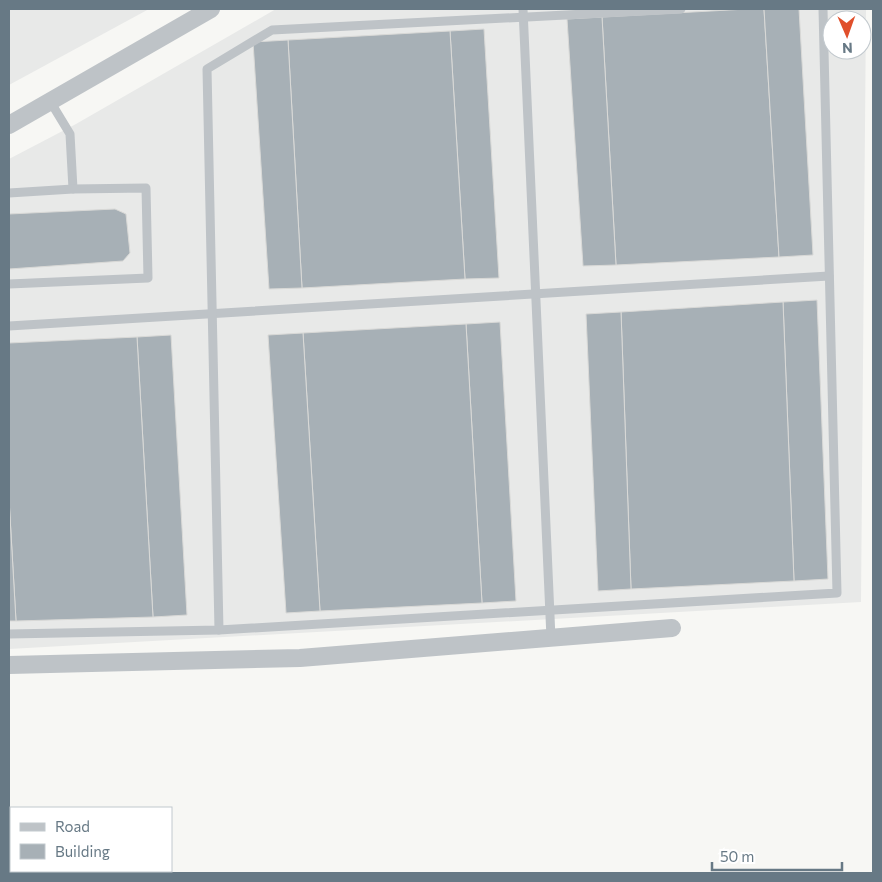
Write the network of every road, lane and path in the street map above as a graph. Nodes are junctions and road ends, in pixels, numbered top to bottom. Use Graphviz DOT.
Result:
graph roads {
  1 [pos="211,9"];
  2 [pos="681,9"];
  3 [pos="823,9"];
  4 [pos="523,13"];
  5 [pos="50,101"];
  6 [pos="9,125"];
  7 [pos="73,189"];
  8 [pos="9,193"];
  9 [pos="830,276"];
  10 [pos="9,284"];
  11 [pos="535,294"];
  12 [pos="213,313"];
  13 [pos="9,326"];
  14 [pos="549,610"];
  15 [pos="672,628"];
  16 [pos="219,630"];
  17 [pos="9,634"];
  18 [pos="551,638"];
  19 [pos="9,665"];
  1 -- 5 [label="street"];
  2 -- 4 [label="lane"];
  3 -- 9 [label="lane"];
  4 -- 11 [label="lane"];
  4 -- 12 [label="lane"];
  5 -- 6 [label="street"];
  5 -- 7 [label="lane"];
  7 -- 8 [label="lane"];
  7 -- 10 [label="lane"];
  9 -- 11 [label="lane"];
  9 -- 14 [label="lane"];
  11 -- 12 [label="lane"];
  11 -- 14 [label="lane"];
  12 -- 13 [label="lane"];
  12 -- 16 [label="lane"];
  14 -- 16 [label="lane"];
  14 -- 18 [label="lane"];
  15 -- 18 [label="street"];
  16 -- 17 [label="lane"];
  18 -- 19 [label="street"];
}
